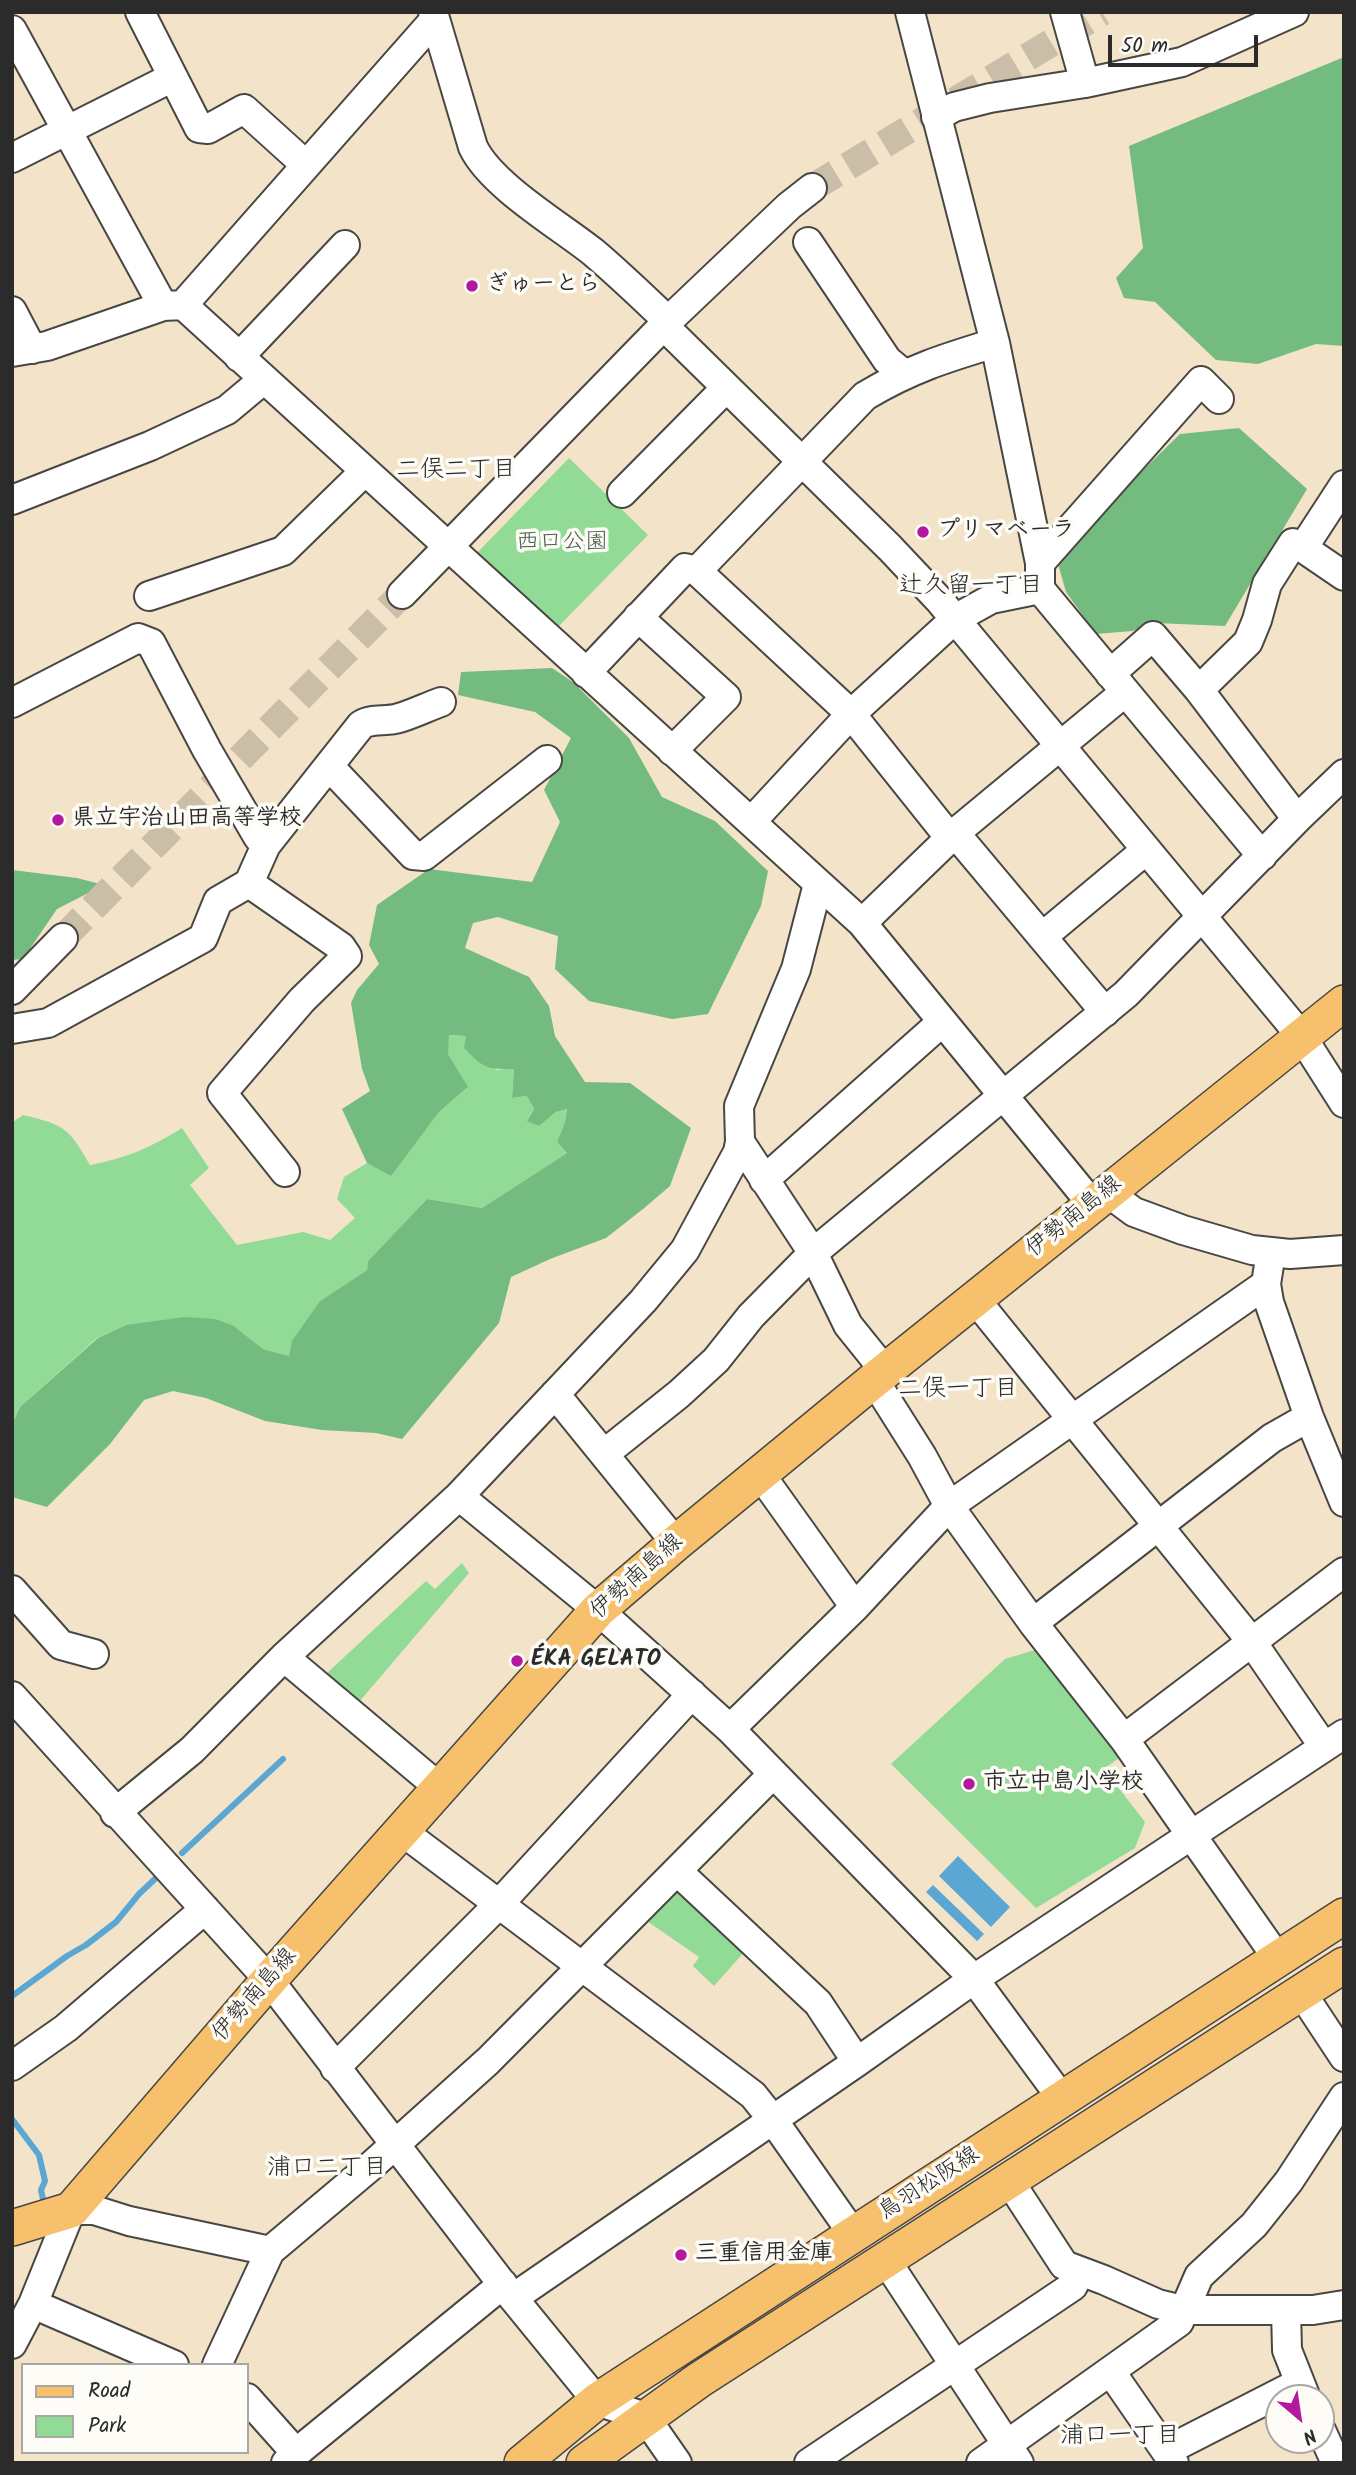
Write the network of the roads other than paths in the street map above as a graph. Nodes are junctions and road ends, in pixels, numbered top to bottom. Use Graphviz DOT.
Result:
graph roads {
  1 [pos="910,12"];
  2 [pos="1065,12"];
  3 [pos="1294,12"];
  4 [pos="143,13"];
  5 [pos="435,17"];
  6 [pos="12,30"];
  7 [pos="173,77"];
  8 [pos="1085,83"];
  9 [pos="936,117"];
  10 [pos="68,130"];
  11 [pos="12,158"];
  12 [pos="306,164"];
  13 [pos="812,188"];
  14 [pos="808,242"];
  15 [pos="345,245"];
  16 [pos="173,305"];
  17 [pos="12,311"];
  18 [pos="666,324"];
  19 [pos="995,343"];
  20 [pos="22,351"];
  21 [pos="239,357"];
  22 [pos="904,374"];
  23 [pos="264,379"];
  24 [pos="726,388"];
  25 [pos="1219,399"];
  26 [pos="802,463"];
  27 [pos="365,471"];
  28 [pos="1344,485"];
  29 [pos="622,493"];
  30 [pos="12,500"];
  31 [pos="449,547"];
  32 [pos="1303,548"];
  33 [pos="697,571"];
  34 [pos="1040,576"];
  35 [pos="1344,576"];
  36 [pos="402,594"];
  37 [pos="149,596"];
  38 [pos="638,617"];
  39 [pos="955,619"];
  40 [pos="586,673"];
  41 [pos="1117,684"];
  42 [pos="1199,690"];
  43 [pos="441,702"];
  44 [pos="12,703"];
  45 [pos="851,714"];
  46 [pos="1060,746"];
  47 [pos="672,751"];
  48 [pos="547,760"];
  49 [pos="329,766"];
  50 [pos="1344,774"];
  51 [pos="1297,819"];
  52 [pos="751,822"];
  53 [pos="953,835"];
  54 [pos="266,845"];
  55 [pos="1146,850"];
  56 [pos="1262,856"];
  57 [pos="249,883"];
  58 [pos="818,884"];
  59 [pos="1202,917"];
  60 [pos="862,922"];
  61 [pos="1042,937"];
  62 [pos="64,938"];
  63 [pos="12,990"];
  64 [pos="1344,1003"];
  65 [pos="1105,1012"];
  66 [pos="942,1022"];
  67 [pos="12,1028"];
  68 [pos="1302,1037"];
  69 [pos="1003,1095"];
  70 [pos="1344,1102"];
  71 [pos="740,1142"];
  72 [pos="285,1172"];
  73 [pos="764,1180"];
  74 [pos="1099,1198"];
  75 [pos="1344,1250"];
  76 [pos="1271,1252"];
  77 [pos="813,1253"];
  78 [pos="1266,1284"];
  79 [pos="975,1299"];
  80 [pos="879,1375"];
  81 [pos="555,1394"];
  82 [pos="1309,1417"];
  83 [pos="1073,1420"];
  84 [pos="604,1454"];
  85 [pos="760,1474"];
  86 [pos="459,1496"];
  87 [pos="1344,1502"];
  88 [pos="949,1506"];
  89 [pos="1158,1526"];
  90 [pos="676,1543"];
  91 [pos="1344,1572"];
  92 [pos="12,1590"];
  93 [pos="855,1607"];
  94 [pos="598,1610"];
  95 [pos="1033,1623"];
  96 [pos="1252,1642"];
  97 [pos="94,1654"];
  98 [pos="284,1657"];
  99 [pos="692,1694"];
  100 [pos="12,1696"];
  101 [pos="730,1730"];
  102 [pos="1124,1740"];
  103 [pos="1334,1741"];
  104 [pos="772,1775"];
  105 [pos="441,1789"];
  106 [pos="116,1813"];
  107 [pos="403,1832"];
  108 [pos="1192,1836"];
  109 [pos="677,1871"];
  110 [pos="499,1904"];
  111 [pos="205,1909"];
  112 [pos="1344,1916"];
  113 [pos="1278,1959"];
  114 [pos="1344,1965"];
  115 [pos="583,1966"];
  116 [pos="974,1979"];
  117 [pos="269,1980"];
  118 [pos="1301,1992"];
  119 [pos="1344,2057"];
  120 [pos="857,2063"];
  121 [pos="12,2066"];
  122 [pos="335,2068"];
  123 [pos="1344,2097"];
  124 [pos="1063,2100"];
  125 [pos="773,2120"];
  126 [pos="395,2145"];
  127 [pos="1008,2179"];
  128 [pos="71,2210"];
  129 [pos="12,2228"];
  130 [pos="853,2234"];
  131 [pos="270,2251"];
  132 [pos="885,2259"];
  133 [pos="1079,2271"];
  134 [pos="508,2291"];
  135 [pos="33,2304"];
  136 [pos="1344,2305"];
  137 [pos="1183,2310"];
  138 [pos="1286,2310"];
  139 [pos="12,2344"];
  140 [pos="169,2363"];
  141 [pos="218,2363"];
  142 [pos="954,2366"];
  143 [pos="1111,2372"];
  144 [pos="1301,2384"];
  145 [pos="248,2399"];
  146 [pos="597,2401"];
  147 [pos="1265,2409"];
  148 [pos="645,2417"];
  149 [pos="1012,2454"];
  150 [pos="1170,2457"];
  151 [pos="1344,2457"];
  152 [pos="291,2458"];
  153 [pos="598,2459"];
  154 [pos="522,2463"];
  155 [pos="677,2463"];
  156 [pos="809,2463"];
  157 [pos="981,2463"];
  158 [pos="1336,2463"];
  1 -- 9 [label="street"];
  2 -- 8 [label="street"];
  3 -- 8 [label="street"];
  4 -- 7 [label="street"];
  5 -- 12 [label="street"];
  5 -- 18 [label="street"];
  6 -- 10 [label="street"];
  7 -- 10 [label="street"];
  7 -- 12 [label="street"];
  8 -- 9 [label="street"];
  9 -- 19 [label="street"];
  10 -- 11 [label="street"];
  10 -- 16 [label="street"];
  12 -- 16 [label="street"];
  13 -- 18 [label="street"];
  14 -- 22 [label="street"];
  15 -- 21 [label="street"];
  16 -- 20 [label="street"];
  16 -- 21 [label="street"];
  17 -- 20 [label="street"];
  18 -- 24 [label="street"];
  18 -- 31 [label="street"];
  19 -- 22 [label="street"];
  19 -- 34 [label="street"];
  21 -- 23 [label="street"];
  22 -- 26 [label="street"];
  23 -- 27 [label="street"];
  23 -- 30 [label="street"];
  24 -- 26 [label="street"];
  24 -- 29 [label="street"];
  25 -- 34 [label="street"];
  26 -- 33 [label="street"];
  26 -- 39 [label="street"];
  27 -- 31 [label="street"];
  27 -- 37 [label="street"];
  28 -- 32 [label="street"];
  31 -- 36 [label="street"];
  31 -- 40 [label="street"];
  32 -- 35 [label="street"];
  32 -- 42 [label="street"];
  33 -- 38 [label="street"];
  33 -- 45 [label="street"];
  34 -- 39 [label="street"];
  34 -- 41 [label="street"];
  38 -- 40 [label="street"];
  38 -- 47 [label="street"];
  39 -- 45 [label="street"];
  39 -- 46 [label="street"];
  40 -- 47 [label="street"];
  41 -- 42 [label="street"];
  41 -- 46 [label="street"];
  41 -- 56 [label="street"];
  42 -- 51 [label="street"];
  43 -- 49 [label="street"];
  44 -- 54 [label="street"];
  45 -- 52 [label="street"];
  45 -- 53 [label="street"];
  46 -- 53 [label="street"];
  46 -- 55 [label="street"];
  47 -- 52 [label="street"];
  48 -- 49 [label="street"];
  49 -- 54 [label="street"];
  50 -- 51 [label="street"];
  51 -- 56 [label="street"];
  52 -- 58 [label="street"];
  53 -- 60 [label="street"];
  53 -- 61 [label="street"];
  54 -- 57 [label="street"];
  55 -- 59 [label="street"];
  55 -- 61 [label="street"];
  56 -- 59 [label="street"];
  57 -- 67 [label="street"];
  57 -- 72 [label="street"];
  58 -- 60 [label="street"];
  58 -- 71 [label="street"];
  59 -- 65 [label="street"];
  59 -- 68 [label="street"];
  60 -- 66 [label="street"];
  61 -- 65 [label="street"];
  62 -- 63 [label="street"];
  64 -- 68 [label="main road, 伊勢南島線"];
  65 -- 69 [label="street"];
  66 -- 69 [label="street"];
  66 -- 73 [label="street"];
  68 -- 70 [label="street"];
  68 -- 74 [label="main road, 伊勢南島線"];
  69 -- 74 [label="street"];
  69 -- 77 [label="street"];
  71 -- 73 [label="street"];
  71 -- 81 [label="street"];
  73 -- 77 [label="street"];
  74 -- 76 [label="street"];
  74 -- 79 [label="main road, 伊勢南島線"];
  75 -- 76 [label="street"];
  76 -- 78 [label="street"];
  77 -- 80 [label="street"];
  77 -- 84 [label="street"];
  78 -- 82 [label="street"];
  78 -- 83 [label="street"];
  79 -- 80 [label="main road, 伊勢南島線"];
  79 -- 83 [label="street"];
  80 -- 85 [label="main road, 伊勢南島線"];
  80 -- 88 [label="street"];
  81 -- 84 [label="street"];
  81 -- 86 [label="street"];
  82 -- 87 [label="street"];
  82 -- 89 [label="street"];
  83 -- 88 [label="street"];
  83 -- 89 [label="street"];
  84 -- 90 [label="street"];
  85 -- 90 [label="main road, 伊勢南島線"];
  85 -- 93 [label="street"];
  86 -- 94 [label="street"];
  86 -- 98 [label="street"];
  88 -- 93 [label="street"];
  88 -- 95 [label="street"];
  89 -- 95 [label="street"];
  89 -- 96 [label="street"];
  90 -- 94 [label="main road, 伊勢南島線"];
  91 -- 96 [label="street"];
  92 -- 97 [label="street"];
  93 -- 101 [label="street"];
  94 -- 99 [label="street"];
  94 -- 105 [label="main road, 伊勢南島線"];
  95 -- 102 [label="street"];
  96 -- 102 [label="street"];
  96 -- 103 [label="street"];
  98 -- 105 [label="street"];
  98 -- 106 [label="street"];
  99 -- 101 [label="street"];
  99 -- 110 [label="street"];
  100 -- 106 [label="street"];
  101 -- 104 [label="street"];
  102 -- 108 [label="street"];
  103 -- 108 [label="street"];
  104 -- 109 [label="street"];
  104 -- 116 [label="street"];
  105 -- 107 [label="main road, 伊勢南島線"];
  106 -- 111 [label="street"];
  107 -- 110 [label="street"];
  107 -- 117 [label="main road, 伊勢南島線"];
  108 -- 113 [label="street"];
  108 -- 116 [label="street"];
  109 -- 115 [label="street"];
  109 -- 120 [label="street"];
  110 -- 115 [label="street"];
  110 -- 122 [label="street"];
  111 -- 117 [label="street"];
  111 -- 121 [label="street"];
  112 -- 113 [label="main road, 鳥羽松阪線"];
  113 -- 124 [label="main road, 鳥羽松阪線"];
  114 -- 118 [label="main road, 鳥羽松阪線"];
  115 -- 125 [label="street"];
  115 -- 126 [label="street"];
  116 -- 120 [label="street"];
  116 -- 124 [label="street"];
  117 -- 122 [label="street"];
  117 -- 128 [label="main road, 伊勢南島線"];
  118 -- 119 [label="street"];
  118 -- 127 [label="main road, 鳥羽松阪線"];
  120 -- 125 [label="street"];
  122 -- 126 [label="street"];
  123 -- 137 [label="street"];
  124 -- 130 [label="main road, 鳥羽松阪線"];
  125 -- 130 [label="street"];
  125 -- 134 [label="street"];
  126 -- 131 [label="street"];
  126 -- 134 [label="street"];
  127 -- 132 [label="main road, 鳥羽松阪線"];
  127 -- 133 [label="street"];
  128 -- 129 [label="main road"];
  128 -- 131 [label="street"];
  128 -- 135 [label="street"];
  130 -- 146 [label="main road, 鳥羽松阪線"];
  131 -- 141 [label="street"];
  132 -- 142 [label="street"];
  132 -- 148 [label="main road, 鳥羽松阪線"];
  133 -- 137 [label="street"];
  133 -- 142 [label="street"];
  134 -- 146 [label="street"];
  134 -- 152 [label="street"];
  135 -- 139 [label="street"];
  135 -- 140 [label="street"];
  136 -- 138 [label="street"];
  137 -- 138 [label="street"];
  137 -- 143 [label="street"];
  138 -- 144 [label="street"];
  142 -- 149 [label="street"];
  142 -- 156 [label="street"];
  143 -- 149 [label="street"];
  143 -- 150 [label="street"];
  145 -- 152 [label="street"];
  146 -- 148 [label="street"];
  146 -- 153 [label="street"];
  146 -- 154 [label="main road, 鳥羽松阪線"];
  147 -- 150 [label="street"];
  148 -- 153 [label="main road, 鳥羽松阪線"];
  148 -- 155 [label="street"];
  149 -- 157 [label="street"];
  151 -- 158 [label="street"];
}
